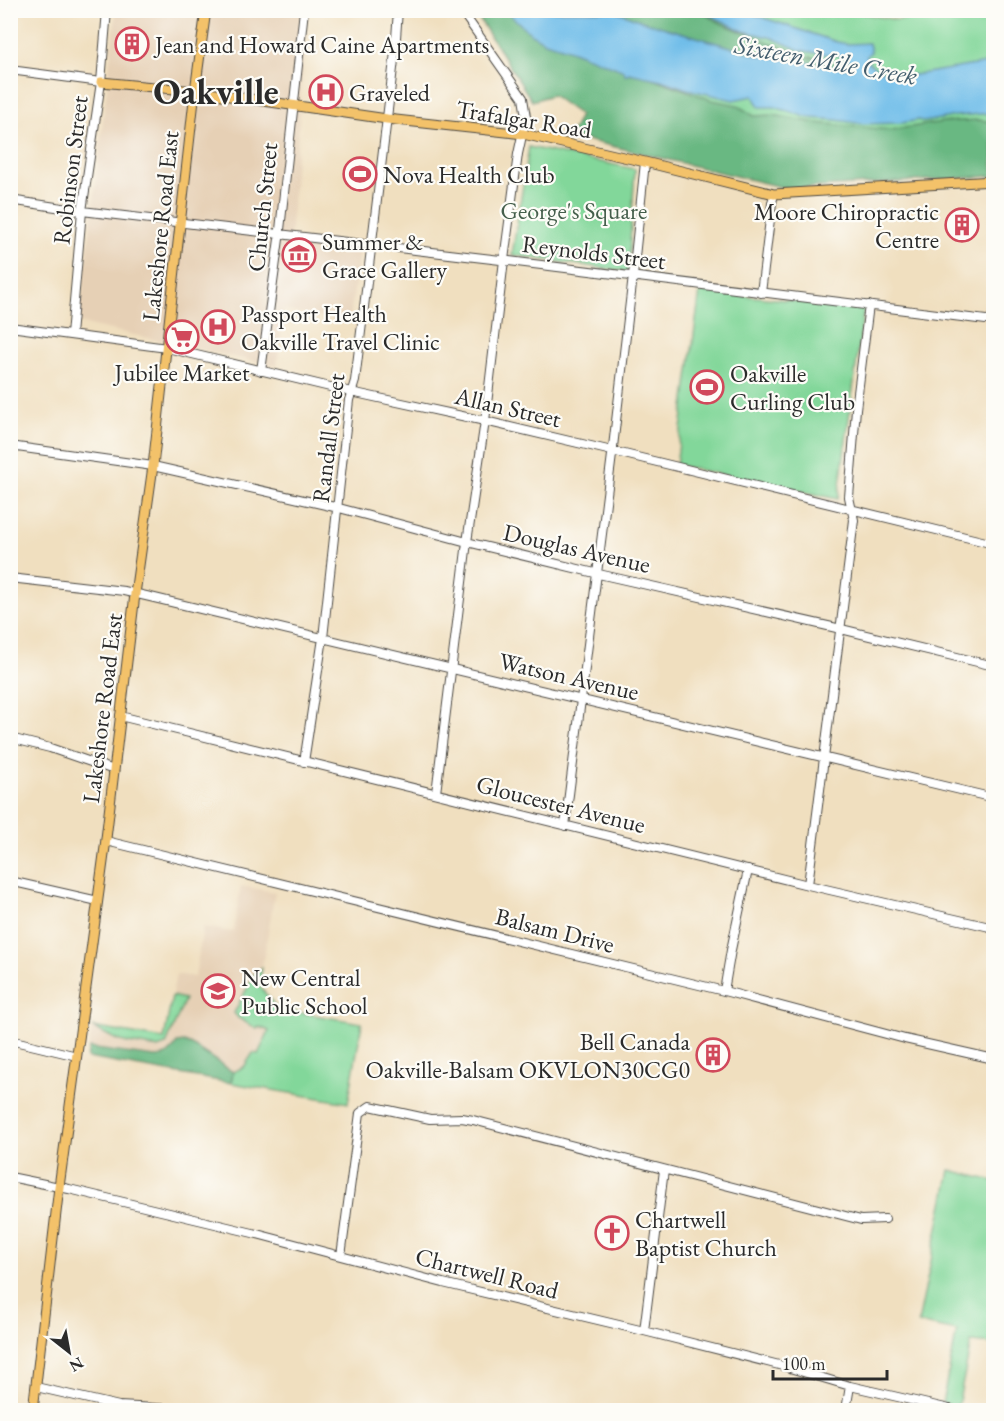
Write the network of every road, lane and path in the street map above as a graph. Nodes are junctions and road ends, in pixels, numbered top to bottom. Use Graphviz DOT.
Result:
graph roads {
  1 [pos="12,10"];
  2 [pos="107,10"];
  3 [pos="206,10"];
  4 [pos="304,10"];
  5 [pos="398,10"];
  6 [pos="461,10"];
  7 [pos="10,24"];
  8 [pos="10,70"];
  9 [pos="101,82"];
  10 [pos="195,92"];
  11 [pos="292,106"];
  12 [pos="387,119"];
  13 [pos="523,134"];
  14 [pos="645,162"];
  15 [pos="993,181"];
  16 [pos="774,194"];
  17 [pos="10,200"];
  18 [pos="82,211"];
  19 [pos="181,222"];
  20 [pos="279,234"];
  21 [pos="371,244"];
  22 [pos="504,260"];
  23 [pos="633,276"];
  24 [pos="761,293"];
  25 [pos="869,305"];
  26 [pos="993,321"];
  27 [pos="10,327"];
  28 [pos="71,335"];
  29 [pos="167,348"];
  30 [pos="261,371"];
  31 [pos="351,392"];
  32 [pos="485,421"];
  33 [pos="10,446"];
  34 [pos="612,451"];
  35 [pos="153,466"];
  36 [pos="339,508"];
  37 [pos="852,510"];
  38 [pos="467,542"];
  39 [pos="993,544"];
  40 [pos="596,573"];
  41 [pos="10,578"];
  42 [pos="135,594"];
  43 [pos="841,628"];
  44 [pos="323,638"];
  45 [pos="993,666"];
  46 [pos="452,668"];
  47 [pos="582,699"];
  48 [pos="120,716"];
  49 [pos="10,738"];
  50 [pos="825,757"];
  51 [pos="304,762"];
  52 [pos="114,770"];
  53 [pos="436,793"];
  54 [pos="993,798"];
  55 [pos="565,826"];
  56 [pos="106,841"];
  57 [pos="748,870"];
  58 [pos="10,881"];
  59 [pos="808,885"];
  60 [pos="98,901"];
  61 [pos="993,928"];
  62 [pos="724,991"];
  63 [pos="10,1040"];
  64 [pos="77,1056"];
  65 [pos="993,1059"];
  66 [pos="664,1170"];
  67 [pos="10,1176"];
  68 [pos="59,1187"];
  69 [pos="885,1219"];
  70 [pos="341,1256"];
  71 [pos="644,1331"];
  72 [pos="850,1386"];
  73 [pos="36,1387"];
  74 [pos="33,1410"];
  75 [pos="193,1410"];
  76 [pos="846,1410"];
  77 [pos="954,1410"];
  1 -- 7 [label="street"];
  2 -- 9 [label="street, Robinson Street"];
  3 -- 10 [label="main road, Lakeshore Road East"];
  4 -- 11 [label="street, Church Street"];
  5 -- 12 [label="street, Randall Street"];
  6 -- 13 [label="street"];
  8 -- 9 [label="street, Trafalgar Road"];
  9 -- 10 [label="main road, Trafalgar Road"];
  9 -- 18 [label="street, Robinson Street"];
  10 -- 11 [label="main road, Trafalgar Road"];
  10 -- 19 [label="main road, Lakeshore Road East"];
  11 -- 12 [label="main road, Trafalgar Road"];
  11 -- 20 [label="street, Church Street"];
  12 -- 13 [label="main road, Trafalgar Road"];
  12 -- 21 [label="street, Randall Street"];
  13 -- 14 [label="main road, Trafalgar Road"];
  13 -- 22 [label="street"];
  14 -- 16 [label="main road, Trafalgar Road"];
  14 -- 23 [label="street"];
  15 -- 16 [label="main road, Trafalgar Road"];
  16 -- 24 [label="street"];
  17 -- 18 [label="street, Reynolds Street"];
  18 -- 19 [label="street, Reynolds Street"];
  18 -- 28 [label="street, Robinson Street"];
  19 -- 20 [label="street, Reynolds Street"];
  19 -- 29 [label="main road, Lakeshore Road East"];
  20 -- 21 [label="street, Reynolds Street"];
  20 -- 30 [label="street, Church Street"];
  21 -- 22 [label="street, Reynolds Street"];
  21 -- 31 [label="street, Randall Street"];
  22 -- 23 [label="street, Reynolds Street"];
  22 -- 32 [label="street"];
  23 -- 24 [label="street, Reynolds Street"];
  23 -- 34 [label="street"];
  24 -- 25 [label="street, Reynolds Street"];
  25 -- 26 [label="street, Reynolds Street"];
  25 -- 37 [label="street"];
  27 -- 28 [label="street, Allan Street"];
  28 -- 29 [label="street, Allan Street"];
  29 -- 30 [label="street, Allan Street"];
  29 -- 35 [label="main road, Lakeshore Road East"];
  30 -- 31 [label="street, Allan Street"];
  31 -- 32 [label="street, Allan Street"];
  31 -- 36 [label="street, Randall Street"];
  32 -- 34 [label="street, Allan Street"];
  32 -- 38 [label="street"];
  33 -- 35 [label="street, Douglas Avenue"];
  34 -- 37 [label="street, Allan Street"];
  34 -- 40 [label="street"];
  35 -- 36 [label="street, Douglas Avenue"];
  35 -- 42 [label="main road, Lakeshore Road East"];
  36 -- 38 [label="street, Douglas Avenue"];
  36 -- 44 [label="street, Randall Street"];
  37 -- 39 [label="street, Allan Street"];
  37 -- 43 [label="street"];
  38 -- 40 [label="street, Douglas Avenue"];
  38 -- 46 [label="street"];
  40 -- 43 [label="street, Douglas Avenue"];
  40 -- 47 [label="street"];
  41 -- 42 [label="street, Watson Avenue"];
  42 -- 44 [label="street, Watson Avenue"];
  42 -- 48 [label="main road, Lakeshore Road East"];
  43 -- 45 [label="street, Douglas Avenue"];
  43 -- 50 [label="street"];
  44 -- 46 [label="street, Watson Avenue"];
  44 -- 51 [label="street, Randall Street"];
  46 -- 47 [label="street, Watson Avenue"];
  46 -- 53 [label="street"];
  47 -- 50 [label="street, Watson Avenue"];
  47 -- 55 [label="street"];
  48 -- 51 [label="street, Gloucester Avenue"];
  48 -- 52 [label="main road, Lakeshore Road East"];
  49 -- 52 [label="street"];
  50 -- 54 [label="street, Watson Avenue"];
  50 -- 59 [label="street"];
  51 -- 53 [label="street, Gloucester Avenue"];
  52 -- 56 [label="main road, Lakeshore Road East"];
  53 -- 55 [label="street, Gloucester Avenue"];
  55 -- 57 [label="street, Gloucester Avenue"];
  56 -- 60 [label="main road, Lakeshore Road East"];
  56 -- 62 [label="street, Balsam Drive"];
  57 -- 59 [label="street, Gloucester Avenue"];
  57 -- 62 [label="street"];
  58 -- 60 [label="street"];
  59 -- 61 [label="street, Gloucester Avenue"];
  60 -- 64 [label="main road, Lakeshore Road East"];
  62 -- 65 [label="street, Balsam Drive"];
  63 -- 64 [label="street"];
  64 -- 68 [label="main road, Lakeshore Road East"];
  66 -- 69 [label="street"];
  66 -- 70 [label="street"];
  66 -- 71 [label="street"];
  67 -- 68 [label="street, Chartwell Road"];
  68 -- 70 [label="street, Chartwell Road"];
  68 -- 73 [label="main road, Lakeshore Road East"];
  70 -- 71 [label="street, Chartwell Road"];
  71 -- 72 [label="street, Chartwell Road"];
  72 -- 76 [label="street"];
  72 -- 77 [label="street, Chartwell Road"];
  73 -- 74 [label="main road, Lakeshore Road East"];
  73 -- 75 [label="street"];
}
